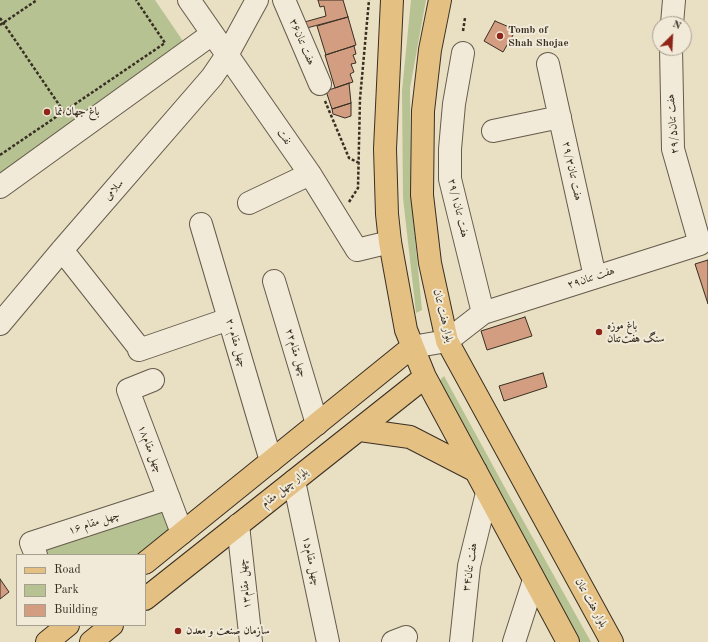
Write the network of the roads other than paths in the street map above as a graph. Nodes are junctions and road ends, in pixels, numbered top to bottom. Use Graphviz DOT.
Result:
graph roads {
  1 [pos="188,0"];
  2 [pos="257,0"];
  3 [pos="284,0"];
  4 [pos="392,0"];
  5 [pos="440,0"];
  6 [pos="674,0"];
  7 [pos="673,16"];
  8 [pos="212,34"];
  9 [pos="463,53"];
  10 [pos="227,56"];
  11 [pos="671,56"];
  12 [pos="548,64"];
  13 [pos="320,84"];
  14 [pos="560,117"];
  15 [pos="493,131"];
  16 [pos="310,174"];
  17 [pos="0,187"];
  18 [pos="249,203"];
  19 [pos="201,224"];
  20 [pos="390,242"];
  21 [pos="700,244"];
  22 [pos="62,250"];
  23 [pos="595,277"];
  24 [pos="274,281"];
  25 [pos="483,313"];
  26 [pos="229,319"];
  27 [pos="0,324"];
  28 [pos="447,341"];
  29 [pos="412,348"];
  30 [pos="425,377"];
  31 [pos="153,380"];
  32 [pos="317,424"];
  33 [pos="360,430"];
  34 [pos="271,461"];
  35 [pos="476,471"];
  36 [pos="253,476"];
  37 [pos="294,481"];
  38 [pos="487,493"];
  39 [pos="169,498"];
  40 [pos="271,499"];
  41 [pos="238,525"];
  42 [pos="182,533"];
  43 [pos="36,554"];
  44 [pos="146,562"];
  45 [pos="534,580"];
  46 [pos="146,598"];
  47 [pos="67,626"];
  48 [pos="111,626"];
  49 [pos="47,642"];
  50 [pos="91,642"];
  51 [pos="251,642"];
  52 [pos="328,642"];
  53 [pos="461,642"];
  54 [pos="514,642"];
  55 [pos="568,642"];
  56 [pos="612,642"];
  1 -- 8 [label="street, نفت"];
  2 -- 10 [label="street, سلامی"];
  3 -- 13 [label="street, هفت تنان۳۶"];
  4 -- 20 [label="main road"];
  5 -- 28 [label="main road, بلوار هفت تنان"];
  6 -- 7 [label="street"];
  8 -- 10 [label="street, نفت"];
  8 -- 17 [label="street"];
  9 -- 25 [label="street, ۲۹/۱هفت تنان"];
  10 -- 16 [label="street, نفت"];
  10 -- 22 [label="street, سلامی"];
  11 -- 21 [label="street, ۲۹/۵هفت تنان"];
  12 -- 14 [label="street, ۲۹/۳هفت تنان"];
  14 -- 15 [label="street"];
  14 -- 23 [label="street, ۲۹/۳هفت تنان"];
  16 -- 18 [label="street"];
  16 -- 20 [label="street, نفت"];
  19 -- 26 [label="street, چهل مقام۲۰"];
  20 -- 29 [label="main road"];
  21 -- 23 [label="street, هفت تنان۲۹"];
  22 -- 26 [label="street"];
  22 -- 27 [label="street, سلامی"];
  23 -- 25 [label="street, هفت تنان۲۹"];
  24 -- 32 [label="street, چهل مقام۲۲"];
  25 -- 28 [label="street"];
  26 -- 34 [label="street, چهل مقام۲۰"];
  28 -- 29 [label="street"];
  28 -- 56 [label="main road, بلوار هفت تنان"];
  29 -- 30 [label="main road"];
  29 -- 32 [label="main road"];
  30 -- 33 [label="main road, بلوار چهل مقام"];
  30 -- 35 [label="main road"];
  31 -- 39 [label="street, ۱۸چهل مقام"];
  32 -- 34 [label="main road"];
  33 -- 35 [label="main road"];
  33 -- 37 [label="main road, بلوار چهل مقام"];
  34 -- 36 [label="main road"];
  35 -- 38 [label="main road"];
  36 -- 40 [label="main road"];
  36 -- 42 [label="main road"];
  37 -- 40 [label="main road, بلوار چهل مقام"];
  37 -- 52 [label="street, چهل مقام۱۵"];
  38 -- 45 [label="main road"];
  38 -- 53 [label="street, هفت تنان۳۴"];
  39 -- 42 [label="street, ۱۸چهل مقام"];
  39 -- 43 [label="street, چهل مقام ۱۶"];
  40 -- 41 [label="main road, بلوار چهل مقام"];
  41 -- 46 [label="main road, بلوار چهل مقام"];
  41 -- 51 [label="street, چهل مقام۱۳"];
  42 -- 44 [label="main road"];
  45 -- 54 [label="street"];
  45 -- 55 [label="main road"];
  47 -- 49 [label="main road"];
  48 -- 50 [label="main road"];
}
